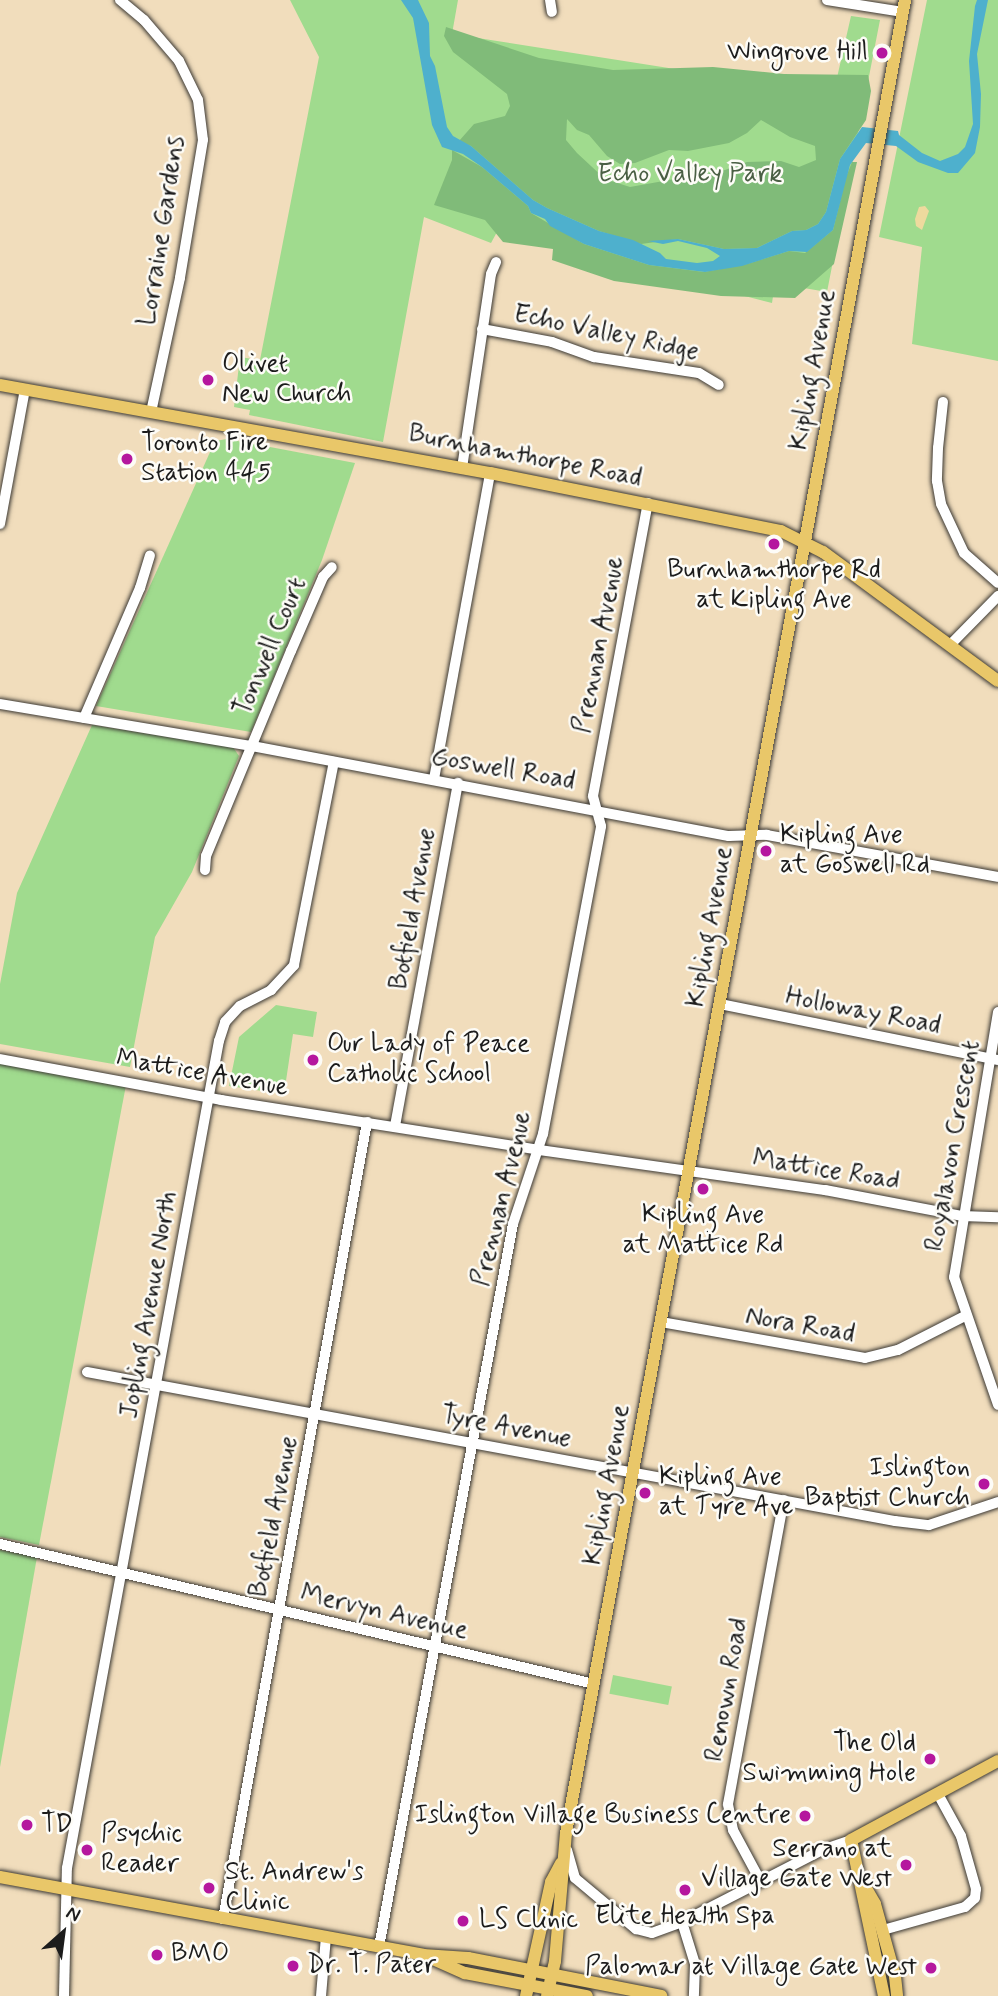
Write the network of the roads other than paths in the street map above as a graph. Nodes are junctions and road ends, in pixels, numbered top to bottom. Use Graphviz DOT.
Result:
graph roads {
  1 [pos="120,0"];
  2 [pos="550,0"];
  3 [pos="827,0"];
  4 [pos="904,6"];
  5 [pos="552,12"];
  6 [pos="496,261"];
  7 [pos="482,329"];
  8 [pos="0,384"];
  9 [pos="719,385"];
  10 [pos="25,389"];
  11 [pos="943,402"];
  12 [pos="152,412"];
  13 [pos="462,468"];
  14 [pos="490,473"];
  15 [pos="648,503"];
  16 [pos="0,524"];
  17 [pos="805,541"];
  18 [pos="150,555"];
  19 [pos="331,567"];
  20 [pos="998,583"];
  21 [pos="998,596"];
  22 [pos="950,645"];
  23 [pos="998,681"];
  24 [pos="0,704"];
  25 [pos="84,718"];
  26 [pos="252,746"];
  27 [pos="334,762"];
  28 [pos="434,779"];
  29 [pos="458,783"];
  30 [pos="598,809"];
  31 [pos="751,836"];
  32 [pos="205,870"];
  33 [pos="998,877"];
  34 [pos="720,1004"];
  35 [pos="998,1012"];
  36 [pos="0,1059"];
  37 [pos="994,1060"];
  38 [pos="208,1097"];
  39 [pos="366,1122"];
  40 [pos="395,1126"];
  41 [pos="539,1150"];
  42 [pos="689,1172"];
  43 [pos="962,1216"];
  44 [pos="998,1217"];
  45 [pos="965,1315"];
  46 [pos="661,1322"];
  47 [pos="87,1372"];
  48 [pos="158,1383"];
  49 [pos="998,1405"];
  50 [pos="316,1414"];
  51 [pos="473,1443"];
  52 [pos="633,1472"];
  53 [pos="784,1500"];
  54 [pos="998,1502"];
  55 [pos="0,1544"];
  56 [pos="121,1571"];
  57 [pos="278,1610"];
  58 [pos="436,1647"];
  59 [pos="594,1684"];
  60 [pos="998,1761"];
  61 [pos="938,1794"];
  62 [pos="566,1833"];
  63 [pos="851,1840"];
  64 [pos="562,1863"];
  65 [pos="0,1877"];
  66 [pos="761,1882"];
  67 [pos="862,1883"];
  68 [pos="66,1889"];
  69 [pos="223,1919"];
  70 [pos="682,1922"];
  71 [pos="883,1930"];
  72 [pos="326,1937"];
  73 [pos="379,1947"];
  74 [pos="423,1955"];
  75 [pos="533,1971"];
  76 [pos="549,1987"];
  77 [pos="528,1991"];
  78 [pos="64,1996"];
  79 [pos="321,1996"];
  80 [pos="587,1996"];
  81 [pos="661,1996"];
  82 [pos="694,1996"];
  83 [pos="884,1996"];
  84 [pos="897,1996"];
  1 -- 12 [label="street, Lorraine Gardens"];
  2 -- 5 [label="street"];
  3 -- 4 [label="street"];
  4 -- 17 [label="main road, Kipling Avenue"];
  6 -- 7 [label="street"];
  7 -- 9 [label="street, Echo Valley Ridge"];
  7 -- 13 [label="street"];
  8 -- 10 [label="main road, Burnhamthorpe Road"];
  10 -- 12 [label="main road, Burnhamthorpe Road"];
  10 -- 16 [label="street"];
  11 -- 20 [label="street"];
  12 -- 13 [label="main road, Burnhamthorpe Road"];
  13 -- 14 [label="main road, Burnhamthorpe Road"];
  14 -- 15 [label="main road, Burnhamthorpe Road"];
  14 -- 28 [label="street"];
  15 -- 17 [label="main road, Burnhamthorpe Road"];
  15 -- 30 [label="street, Prennan Avenue"];
  17 -- 22 [label="main road, Burnhamthorpe Road"];
  17 -- 31 [label="main road, Kipling Avenue"];
  18 -- 25 [label="street"];
  19 -- 26 [label="street, Tonwell Court"];
  21 -- 22 [label="street"];
  22 -- 23 [label="main road, Burnhamthorpe Road"];
  24 -- 25 [label="street, Goswell Road"];
  25 -- 26 [label="street, Goswell Road"];
  26 -- 27 [label="street, Goswell Road"];
  26 -- 32 [label="street, Tonwell Court"];
  27 -- 28 [label="street, Goswell Road"];
  27 -- 38 [label="street, Jopling Avenue North"];
  28 -- 29 [label="street, Goswell Road"];
  29 -- 30 [label="street, Goswell Road"];
  29 -- 40 [label="street, Botfield Avenue"];
  30 -- 31 [label="street, Goswell Road"];
  30 -- 41 [label="street, Prennan Avenue"];
  31 -- 33 [label="street, Goswell Road"];
  31 -- 34 [label="main road, Kipling Avenue"];
  34 -- 37 [label="street, Holloway Road"];
  34 -- 42 [label="main road, Kipling Avenue"];
  35 -- 37 [label="street, Royalavon Crescent"];
  36 -- 38 [label="street, Mattice Avenue"];
  37 -- 43 [label="street, Royalavon Crescent"];
  38 -- 39 [label="street, Mattice Avenue"];
  38 -- 48 [label="street, Jopling Avenue North"];
  39 -- 40 [label="street, Mattice Avenue"];
  39 -- 50 [label="street, Botfield Avenue"];
  40 -- 41 [label="street, Mattice Avenue"];
  41 -- 42 [label="street, Mattice Avenue"];
  41 -- 51 [label="street, Prennan Avenue"];
  42 -- 43 [label="street, Mattice Road"];
  42 -- 46 [label="main road, Kipling Avenue"];
  43 -- 44 [label="street, Mattice Road"];
  43 -- 45 [label="street, Royalavon Crescent"];
  45 -- 46 [label="street, Nora Road"];
  45 -- 49 [label="street, Royalavon Crescent"];
  46 -- 52 [label="main road, Kipling Avenue"];
  47 -- 48 [label="street, Tyre Avenue"];
  48 -- 50 [label="street, Tyre Avenue"];
  48 -- 56 [label="street, Jopling Avenue North"];
  50 -- 51 [label="street, Tyre Avenue"];
  50 -- 57 [label="street, Botfield Avenue"];
  51 -- 52 [label="street, Tyre Avenue"];
  51 -- 58 [label="street, Prennan Avenue"];
  52 -- 53 [label="street, Tyre Avenue"];
  52 -- 59 [label="main road, Kipling Avenue"];
  53 -- 54 [label="street, Tyre Avenue"];
  53 -- 66 [label="street, Renown Road"];
  55 -- 56 [label="street, Mervyn Avenue"];
  56 -- 57 [label="street, Mervyn Avenue"];
  56 -- 68 [label="street, Jopling Avenue North"];
  57 -- 58 [label="street, Mervyn Avenue"];
  57 -- 69 [label="street, Botfield Avenue"];
  58 -- 59 [label="street, Mervyn Avenue"];
  58 -- 73 [label="street, Prennan Avenue"];
  59 -- 62 [label="main road, Kipling Avenue"];
  60 -- 61 [label="main road"];
  61 -- 63 [label="main road"];
  61 -- 71 [label="street"];
  62 -- 64 [label="main road, Kipling Avenue"];
  62 -- 70 [label="street"];
  63 -- 66 [label="street"];
  63 -- 67 [label="main road"];
  64 -- 75 [label="main road, Kipling Avenue"];
  64 -- 76 [label="main road, Kipling Avenue"];
  65 -- 68 [label="main road"];
  66 -- 70 [label="street"];
  67 -- 71 [label="main road"];
  67 -- 83 [label="main road"];
  68 -- 69 [label="main road"];
  68 -- 78 [label="street, Jopling Avenue North"];
  69 -- 72 [label="main road"];
  70 -- 82 [label="street"];
  71 -- 84 [label="main road"];
  72 -- 73 [label="main road"];
  72 -- 79 [label="street"];
  73 -- 74 [label="main road"];
  74 -- 75 [label="main road"];
  74 -- 77 [label="main road"];
  75 -- 76 [label="main road"];
  75 -- 77 [label="main road, Kipling Avenue"];
  76 -- 77 [label="main road"];
  76 -- 80 [label="main road"];
  76 -- 81 [label="main road"];
}
